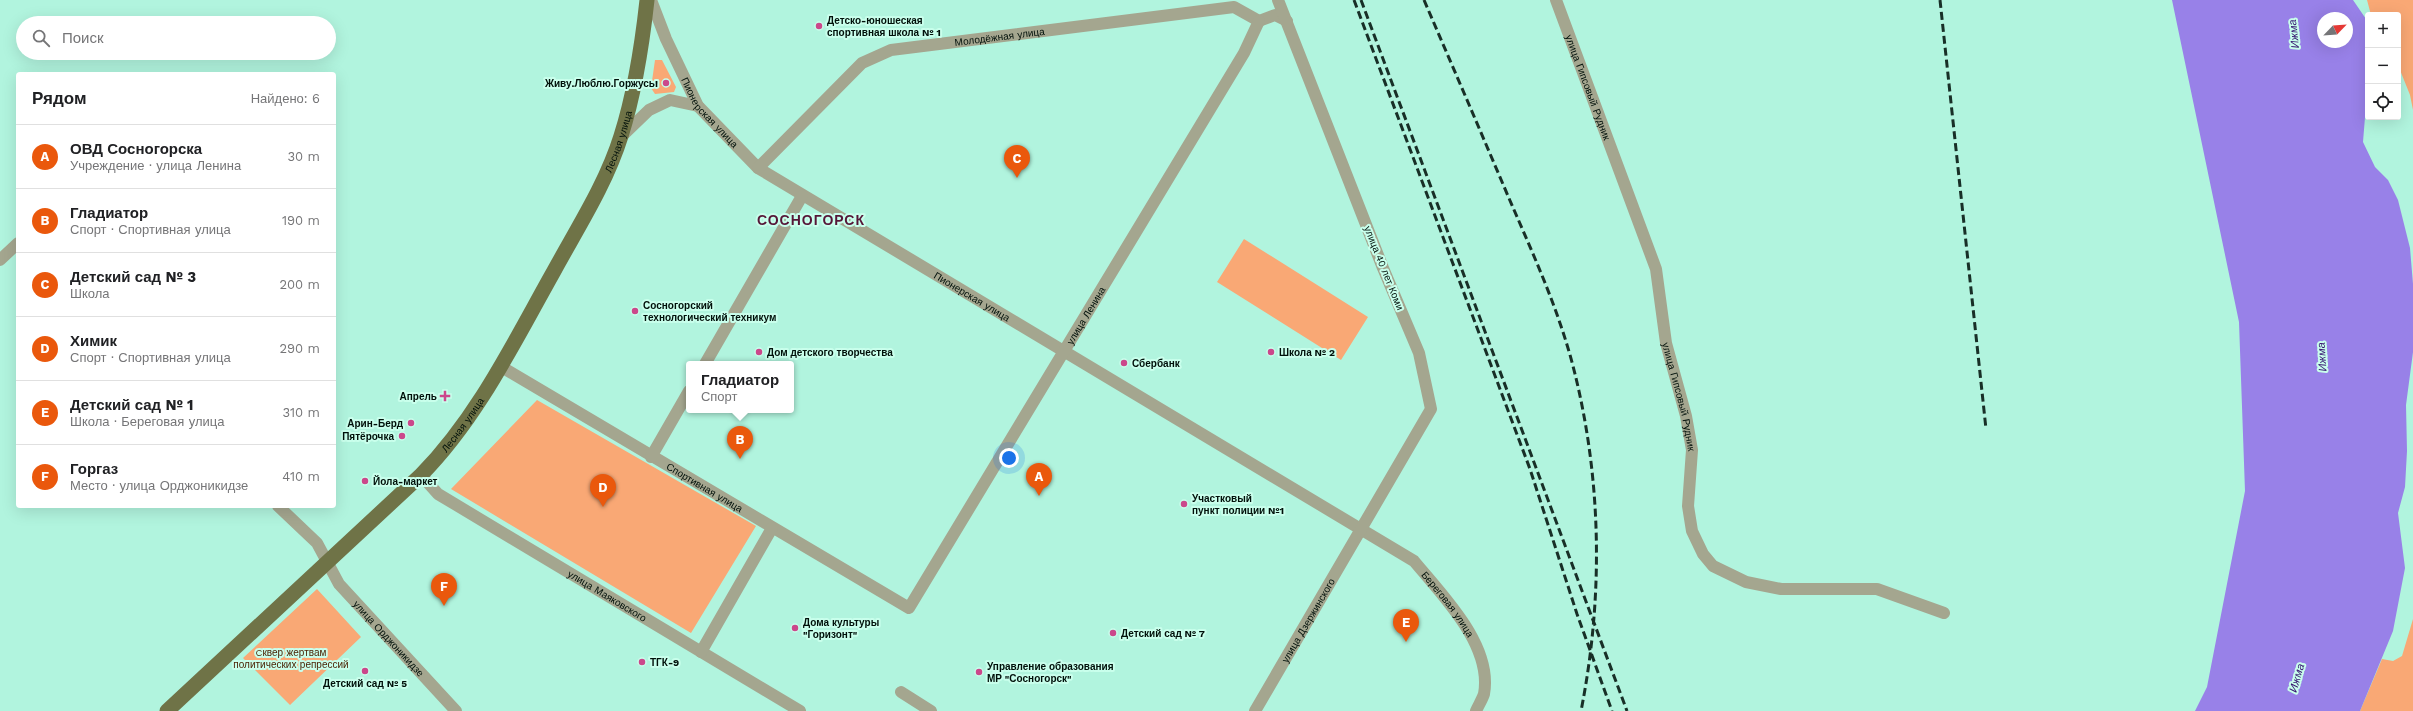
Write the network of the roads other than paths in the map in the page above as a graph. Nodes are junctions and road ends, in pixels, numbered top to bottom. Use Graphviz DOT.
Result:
graph roads {
  1 [pos="647,0"];
  2 [pos="651,0"];
  3 [pos="1278,0"];
  4 [pos="1556,0"];
  5 [pos="1259,21"];
  6 [pos="1287,21"];
  7 [pos="698,106"];
  8 [pos="621,136"];
  9 [pos="758,168"];
  10 [pos="802,196"];
  11 [pos="16,245"];
  12 [pos="0,260"];
  13 [pos="1063,352"];
  14 [pos="707,361"];
  15 [pos="500,366"];
  16 [pos="686,396"];
  17 [pos="651,457"];
  18 [pos="421,475"];
  19 [pos="280,508"];
  20 [pos="772,528"];
  21 [pos="1359,529"];
  22 [pos="328,562"];
  23 [pos="909,608"];
  24 [pos="1944,612"];
  25 [pos="702,652"];
  26 [pos="901,692"];
  27 [pos="167,711"];
  28 [pos="456,711"];
  29 [pos="800,711"];
  30 [pos="932,711"];
  31 [pos="1255,711"];
  32 [pos="1476,711"];
  1 -- 8 [label="main road, Лесная улица"];
  2 -- 7 [label="street, Пионерская улица"];
  3 -- 6 [label="street, улица 40 лет Коми"];
  4 -- 24 [label="street, улица Гипсовый Рудник"];
  5 -- 6 [label="street"];
  5 -- 9 [label="street, Молодёжная улица"];
  5 -- 13 [label="street, улица Ленина"];
  6 -- 21 [label="street, улица 40 лет Коми"];
  7 -- 8 [label="street"];
  7 -- 9 [label="street, Пионерская улица"];
  8 -- 15 [label="main road, Лесная улица"];
  9 -- 10 [label="street, Пионерская улица"];
  10 -- 13 [label="street, Пионерская улица"];
  10 -- 14 [label="street"];
  11 -- 12 [label="street"];
  13 -- 21 [label="street, Пионерская улица"];
  13 -- 23 [label="street, улица Ленина"];
  15 -- 17 [label="street, Спортивная улица"];
  15 -- 18 [label="main road, Лесная улица"];
  16 -- 17 [label="street"];
  17 -- 20 [label="street, Спортивная улица"];
  18 -- 22 [label="main road, Лесная улица"];
  18 -- 25 [label="street, улица Маяковского"];
  19 -- 22 [label="street, улица Орджоникидзе"];
  20 -- 23 [label="street, Спортивная улица"];
  20 -- 25 [label="street"];
  21 -- 31 [label="street, улица Дзержинского"];
  21 -- 32 [label="street, Береговая улица"];
  22 -- 27 [label="main road, Лесная улица"];
  22 -- 28 [label="street, улица Орджоникидзе"];
  25 -- 29 [label="street, улица Маяковского"];
  26 -- 30 [label="street"];
}
